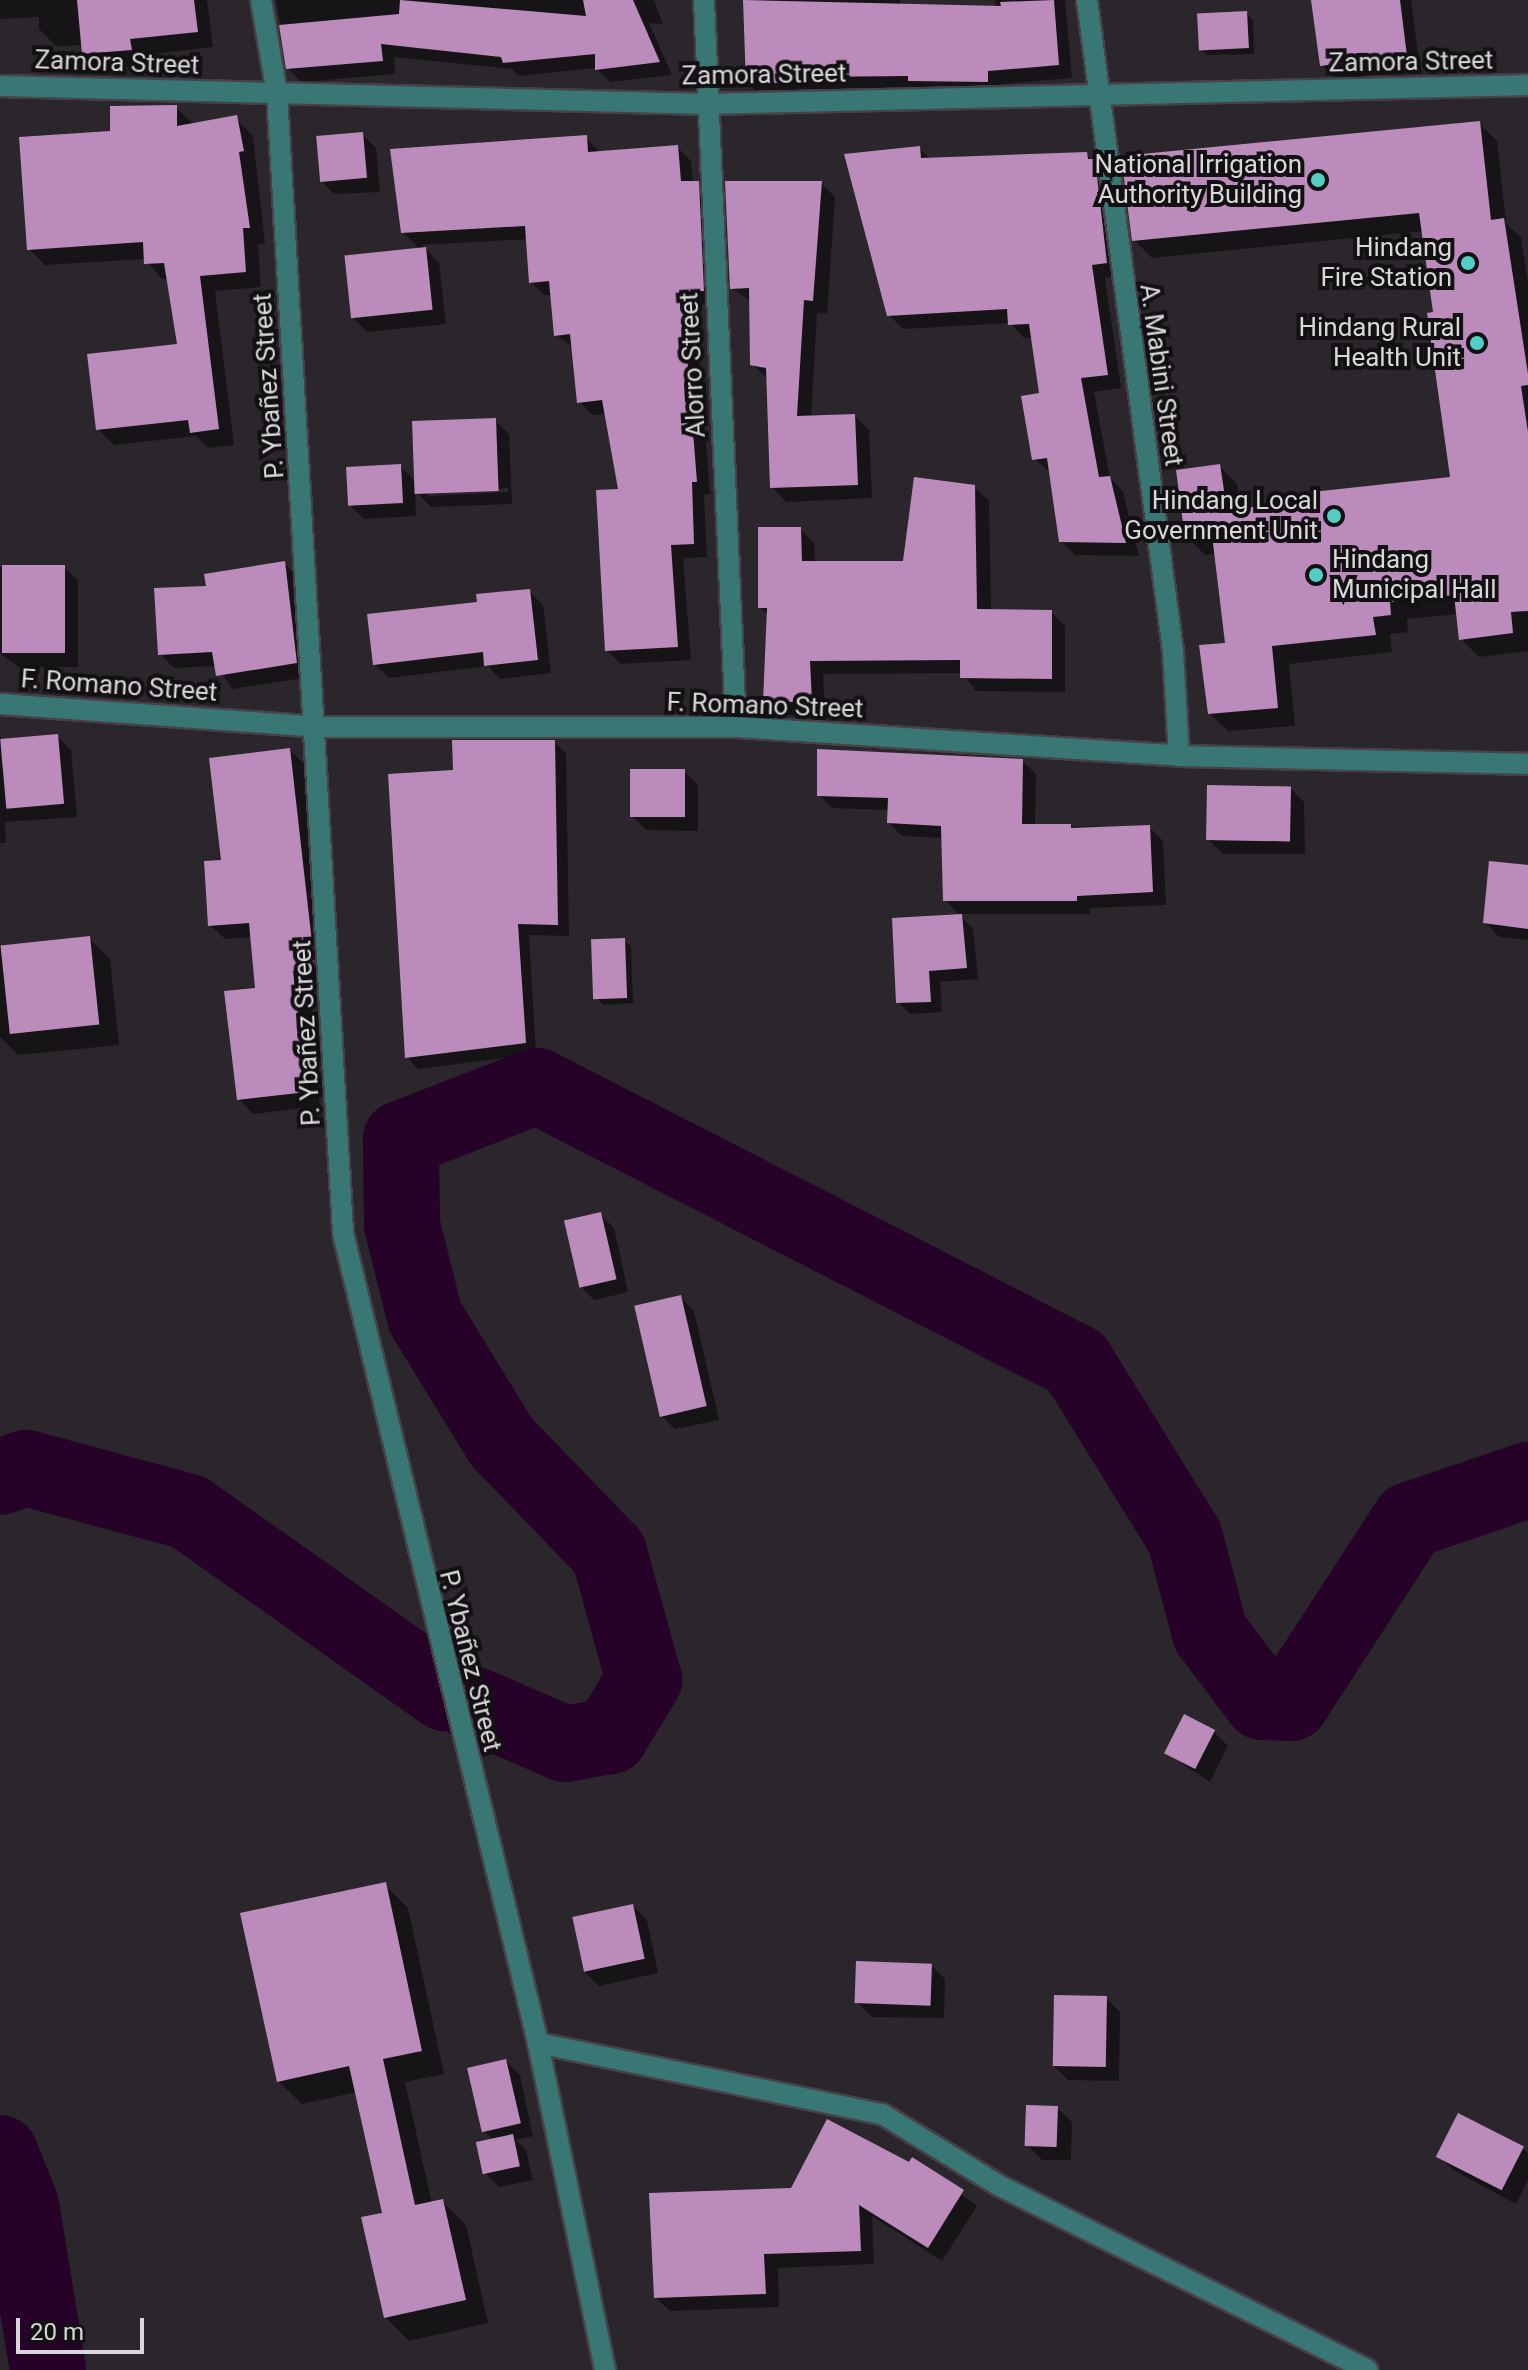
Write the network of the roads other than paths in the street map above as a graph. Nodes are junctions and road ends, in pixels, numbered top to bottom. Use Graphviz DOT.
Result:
graph roads {
  1 [pos="261,0"];
  2 [pos="704,0"];
  3 [pos="1087,0"];
  4 [pos="1528,85"];
  5 [pos="0,86"];
  6 [pos="277,94"];
  7 [pos="1097,95"];
  8 [pos="706,104"];
  9 [pos="0,704"];
  10 [pos="317,727"];
  11 [pos="736,727"];
  12 [pos="1179,756"];
  13 [pos="1528,764"];
  14 [pos="538,2043"];
  15 [pos="605,2370"];
  16 [pos="1367,2370"];
  1 -- 6 [label="street, P. Ybañez Street"];
  2 -- 8 [label="street, Alorro Street"];
  3 -- 7 [label="street, A. Mabini Street"];
  4 -- 7 [label="street, Zamora Street"];
  5 -- 6 [label="street, Zamora Street"];
  6 -- 8 [label="street, Zamora Street"];
  6 -- 10 [label="street, P. Ybañez Street"];
  7 -- 8 [label="street, Zamora Street"];
  7 -- 12 [label="street, A. Mabini Street"];
  8 -- 11 [label="street, Alorro Street"];
  9 -- 10 [label="street, F. Romano Street"];
  10 -- 11 [label="street, F. Romano Street"];
  10 -- 14 [label="street, P. Ybañez Street"];
  11 -- 12 [label="street, F. Romano Street"];
  12 -- 13 [label="street, F. Romano Street"];
  14 -- 15 [label="street, P. Ybañez Street"];
  14 -- 16 [label="street"];
}
